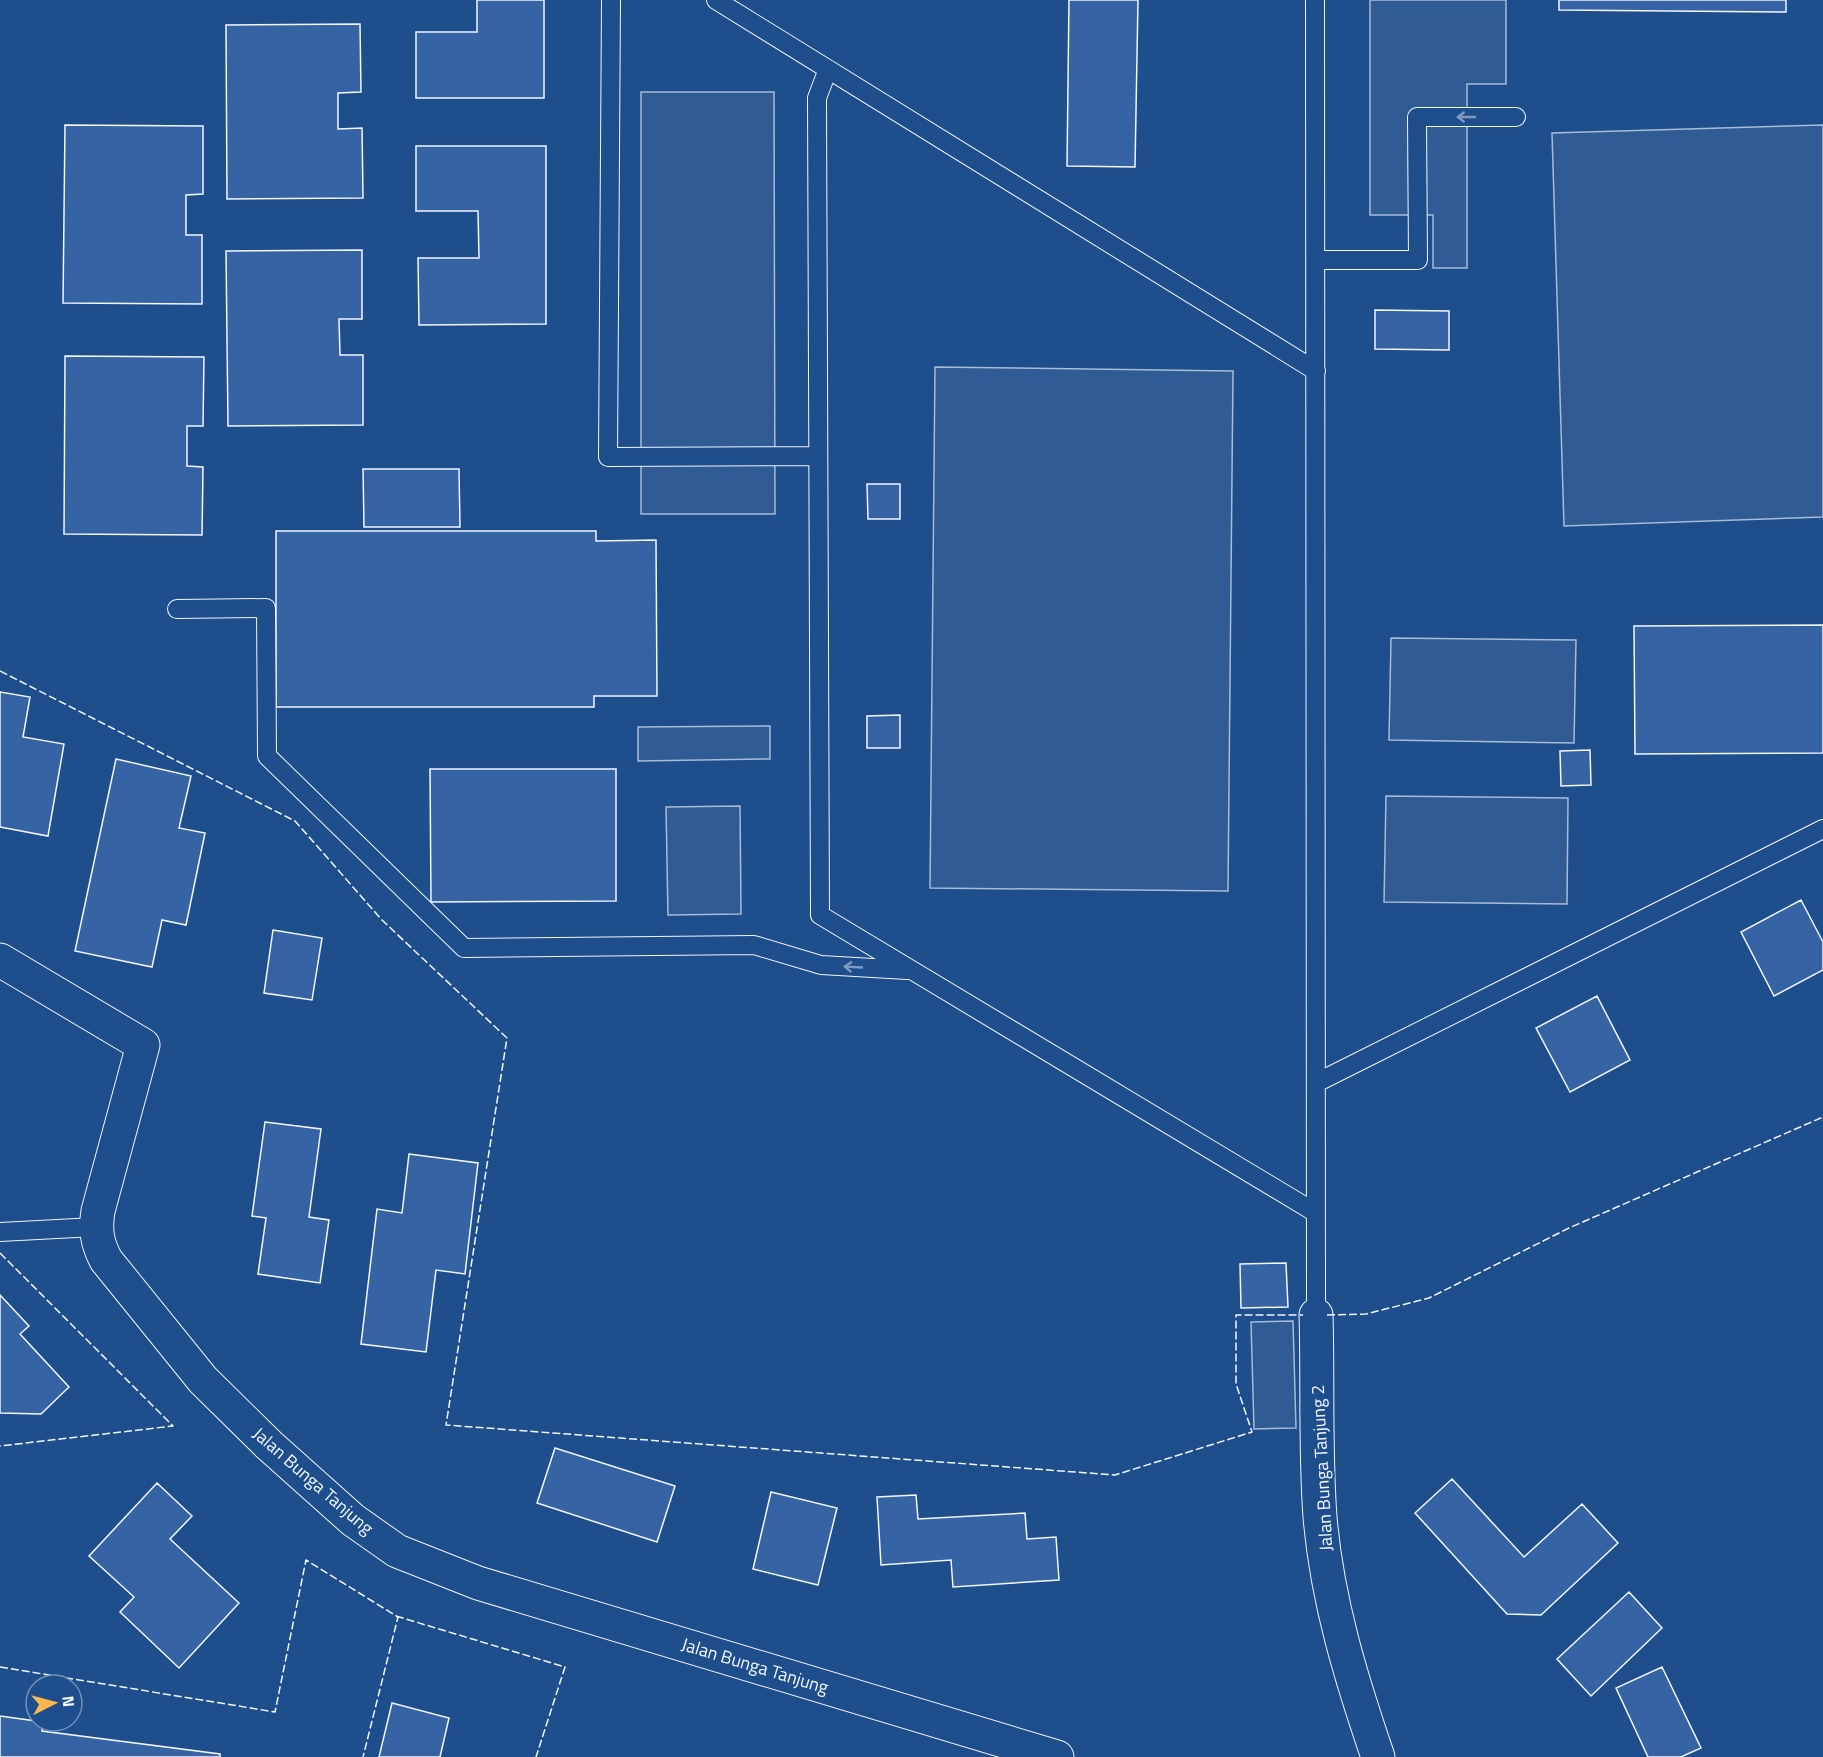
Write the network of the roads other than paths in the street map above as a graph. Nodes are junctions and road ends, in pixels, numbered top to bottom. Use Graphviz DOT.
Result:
graph roads {
  1 [pos="611,0"];
  2 [pos="716,0"];
  3 [pos="1315,0"];
  4 [pos="828,69"];
  5 [pos="1516,117"];
  6 [pos="1316,260"];
  7 [pos="1316,371"];
  8 [pos="818,456"];
  9 [pos="177,609"];
  10 [pos="1823,829"];
  11 [pos="0,960"];
  12 [pos="911,970"];
  13 [pos="1316,1083"];
  14 [pos="1316,1213"];
  15 [pos="95,1227"];
  16 [pos="0,1232"];
  17 [pos="1316,1315"];
  18 [pos="1057,1757"];
  19 [pos="1378,1757"];
  1 -- 8 [label="lane"];
  2 -- 4 [label="lane"];
  3 -- 6 [label="lane"];
  4 -- 7 [label="lane"];
  4 -- 8 [label="lane"];
  5 -- 6 [label="lane, one-way"];
  6 -- 7 [label="lane"];
  7 -- 13 [label="lane"];
  8 -- 12 [label="lane"];
  12 -- 9 [label="lane, one-way"];
  10 -- 13 [label="lane"];
  11 -- 15 [label="street"];
  12 -- 14 [label="lane"];
  13 -- 14 [label="lane"];
  14 -- 17 [label="lane"];
  15 -- 16 [label="lane"];
  15 -- 18 [label="street, Jalan Bunga Tanjung"];
  17 -- 19 [label="street, Jalan Bunga Tanjung 2"];
}
